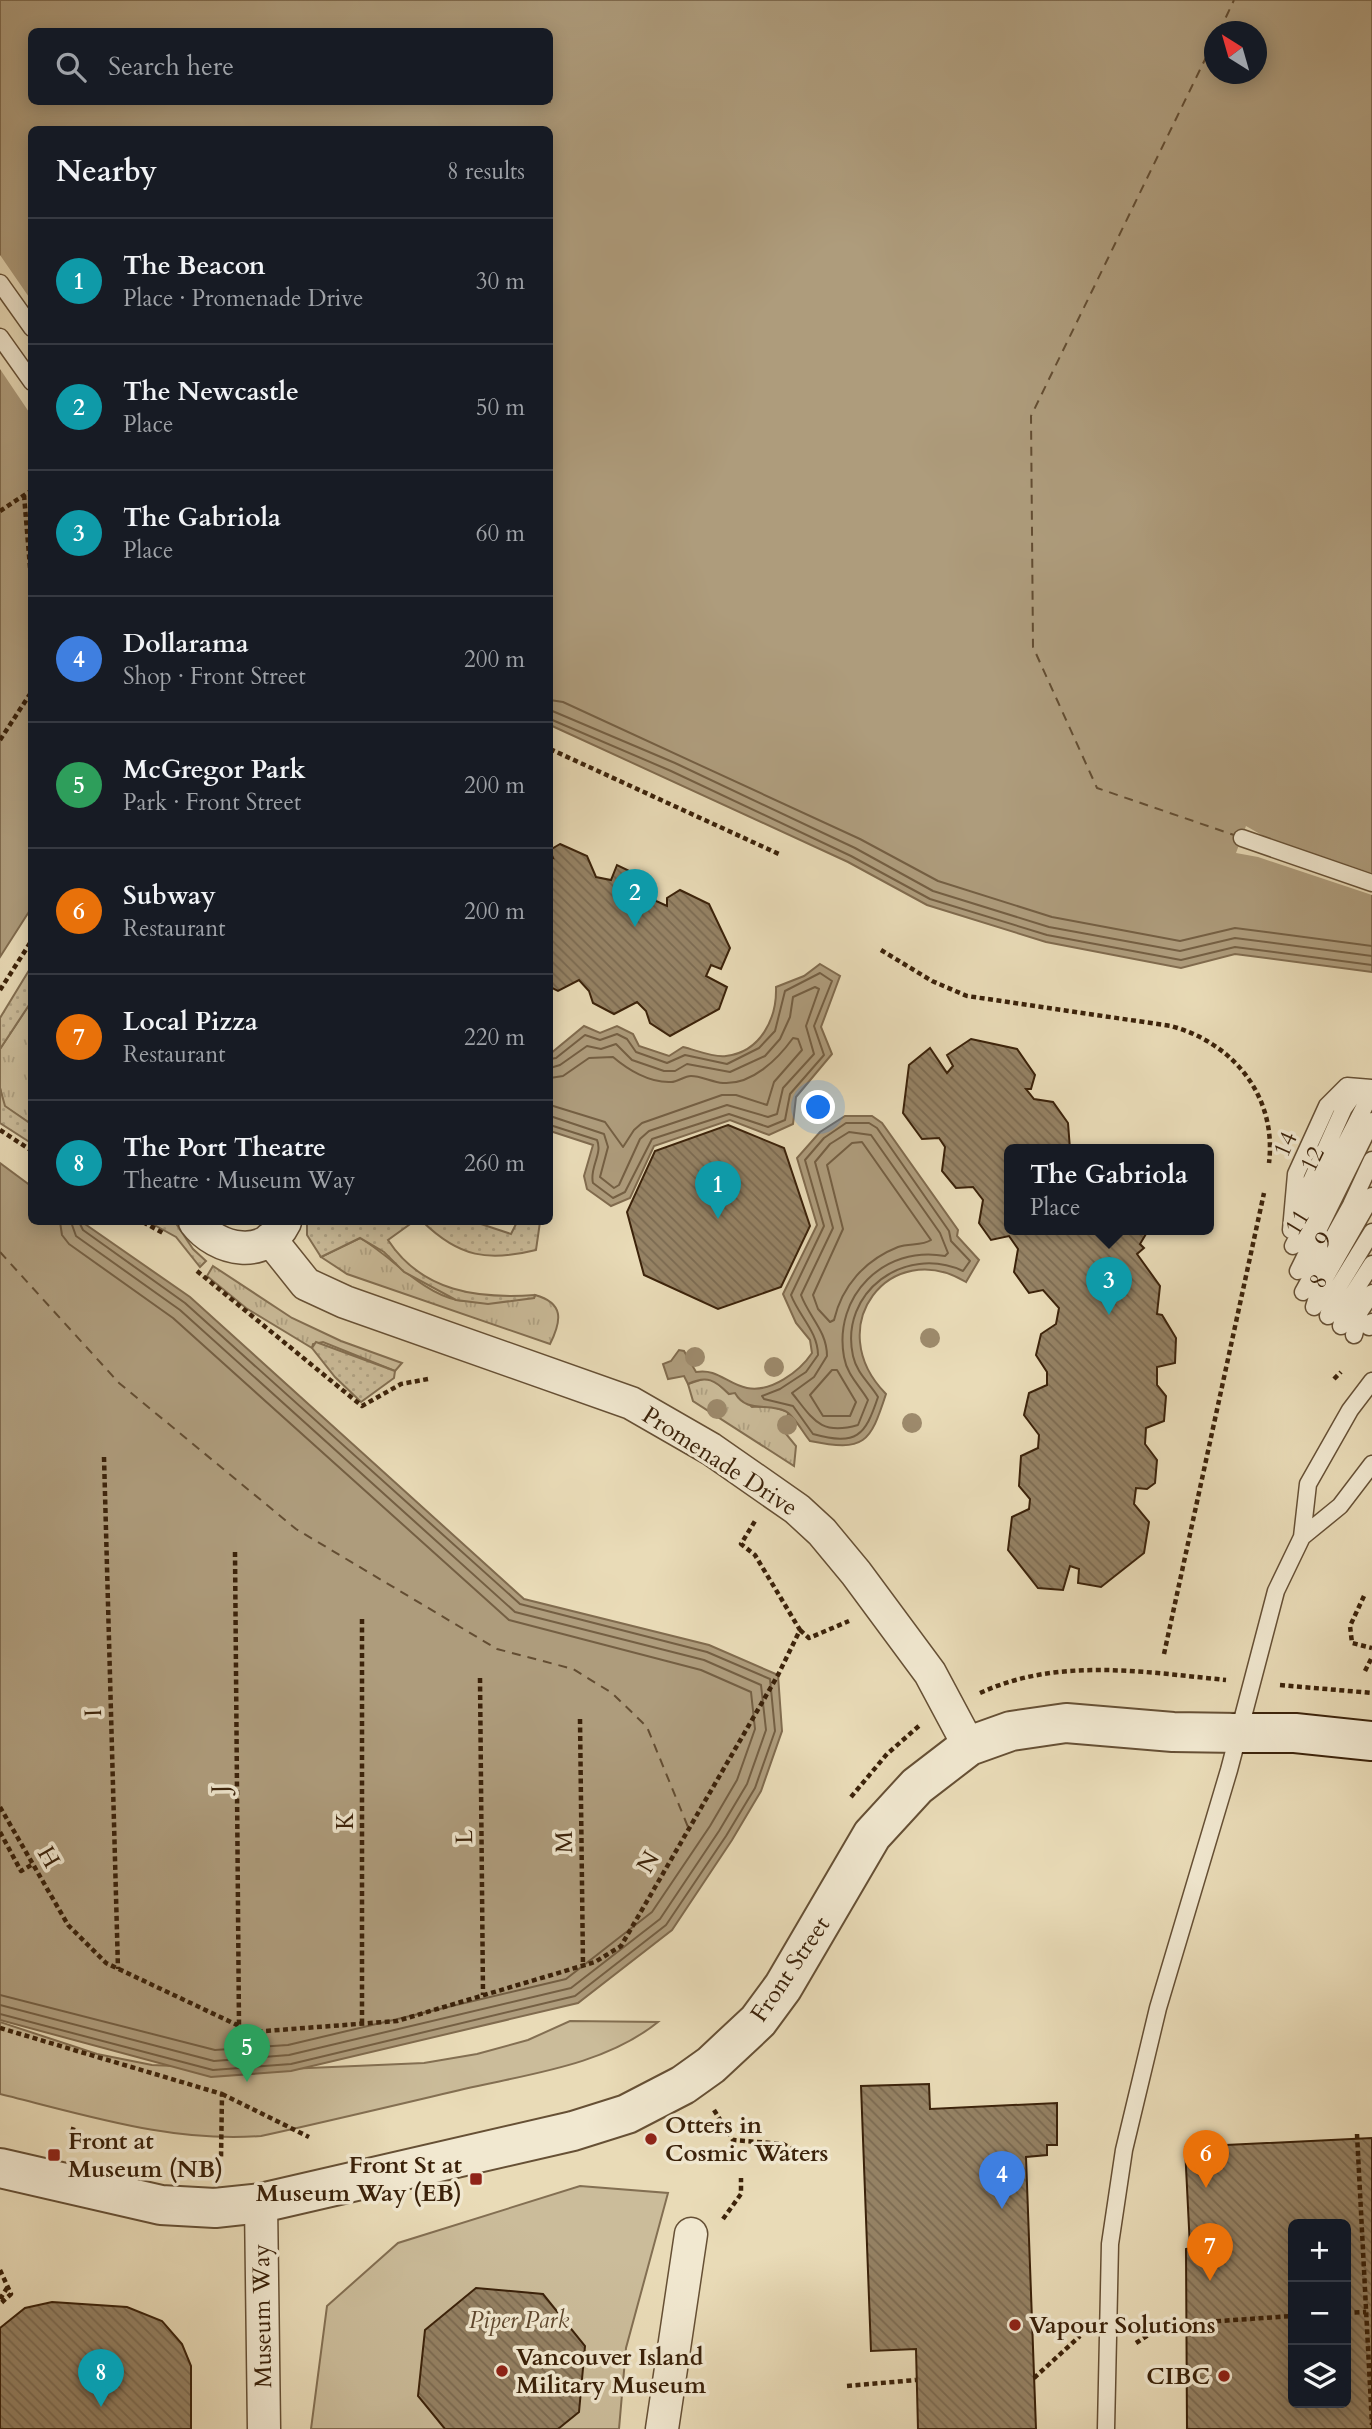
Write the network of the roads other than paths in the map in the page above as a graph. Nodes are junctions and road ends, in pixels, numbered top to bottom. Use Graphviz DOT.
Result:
graph roads {
  1 [pos="0,283"];
  2 [pos="28,322"];
  3 [pos="0,337"];
  4 [pos="28,376"];
  5 [pos="1242,838"];
  6 [pos="1372,883"];
  7 [pos="1362,1089"];
  8 [pos="1372,1121"];
  9 [pos="1372,1160"];
  10 [pos="1372,1196"];
  11 [pos="183,1230"];
  12 [pos="277,1230"];
  13 [pos="1372,1231"];
  14 [pos="1292,1238"];
  15 [pos="1372,1264"];
  16 [pos="1298,1271"];
  17 [pos="1303,1292"];
  18 [pos="1372,1293"];
  19 [pos="1346,1322"];
  20 [pos="1372,1381"];
  21 [pos="1372,1464"];
  22 [pos="1302,1537"];
  23 [pos="1239,1732"];
  24 [pos="1372,1741"];
  25 [pos="970,1746"];
  26 [pos="0,2168"];
  27 [pos="261,2203"];
  28 [pos="691,2234"];
  29 [pos="264,2429"];
  30 [pos="662,2429"];
  31 [pos="1106,2429"];
  1 -- 2 [label="lane"];
  3 -- 4 [label="lane"];
  5 -- 6 [label="lane"];
  7 -- 14 [label="lane, 12"];
  7 -- 14 [label="lane, 14"];
  8 -- 16 [label="lane, 11"];
  9 -- 17 [label="lane"];
  10 -- 19 [label="lane, 9"];
  11 -- 12 [label="street"];
  12 -- 25 [label="street, Promenade Drive"];
  13 -- 19 [label="lane, 8"];
  15 -- 19 [label="lane"];
  18 -- 19 [label="lane"];
  20 -- 22 [label="lane"];
  21 -- 22 [label="lane"];
  22 -- 23 [label="lane"];
  23 -- 24 [label="street, Front Street"];
  23 -- 25 [label="street, Front Street"];
  23 -- 31 [label="lane"];
  25 -- 27 [label="street, Front Street"];
  26 -- 27 [label="street, Front Street"];
  27 -- 29 [label="street, Museum Way"];
  28 -- 30 [label="street"];
}
